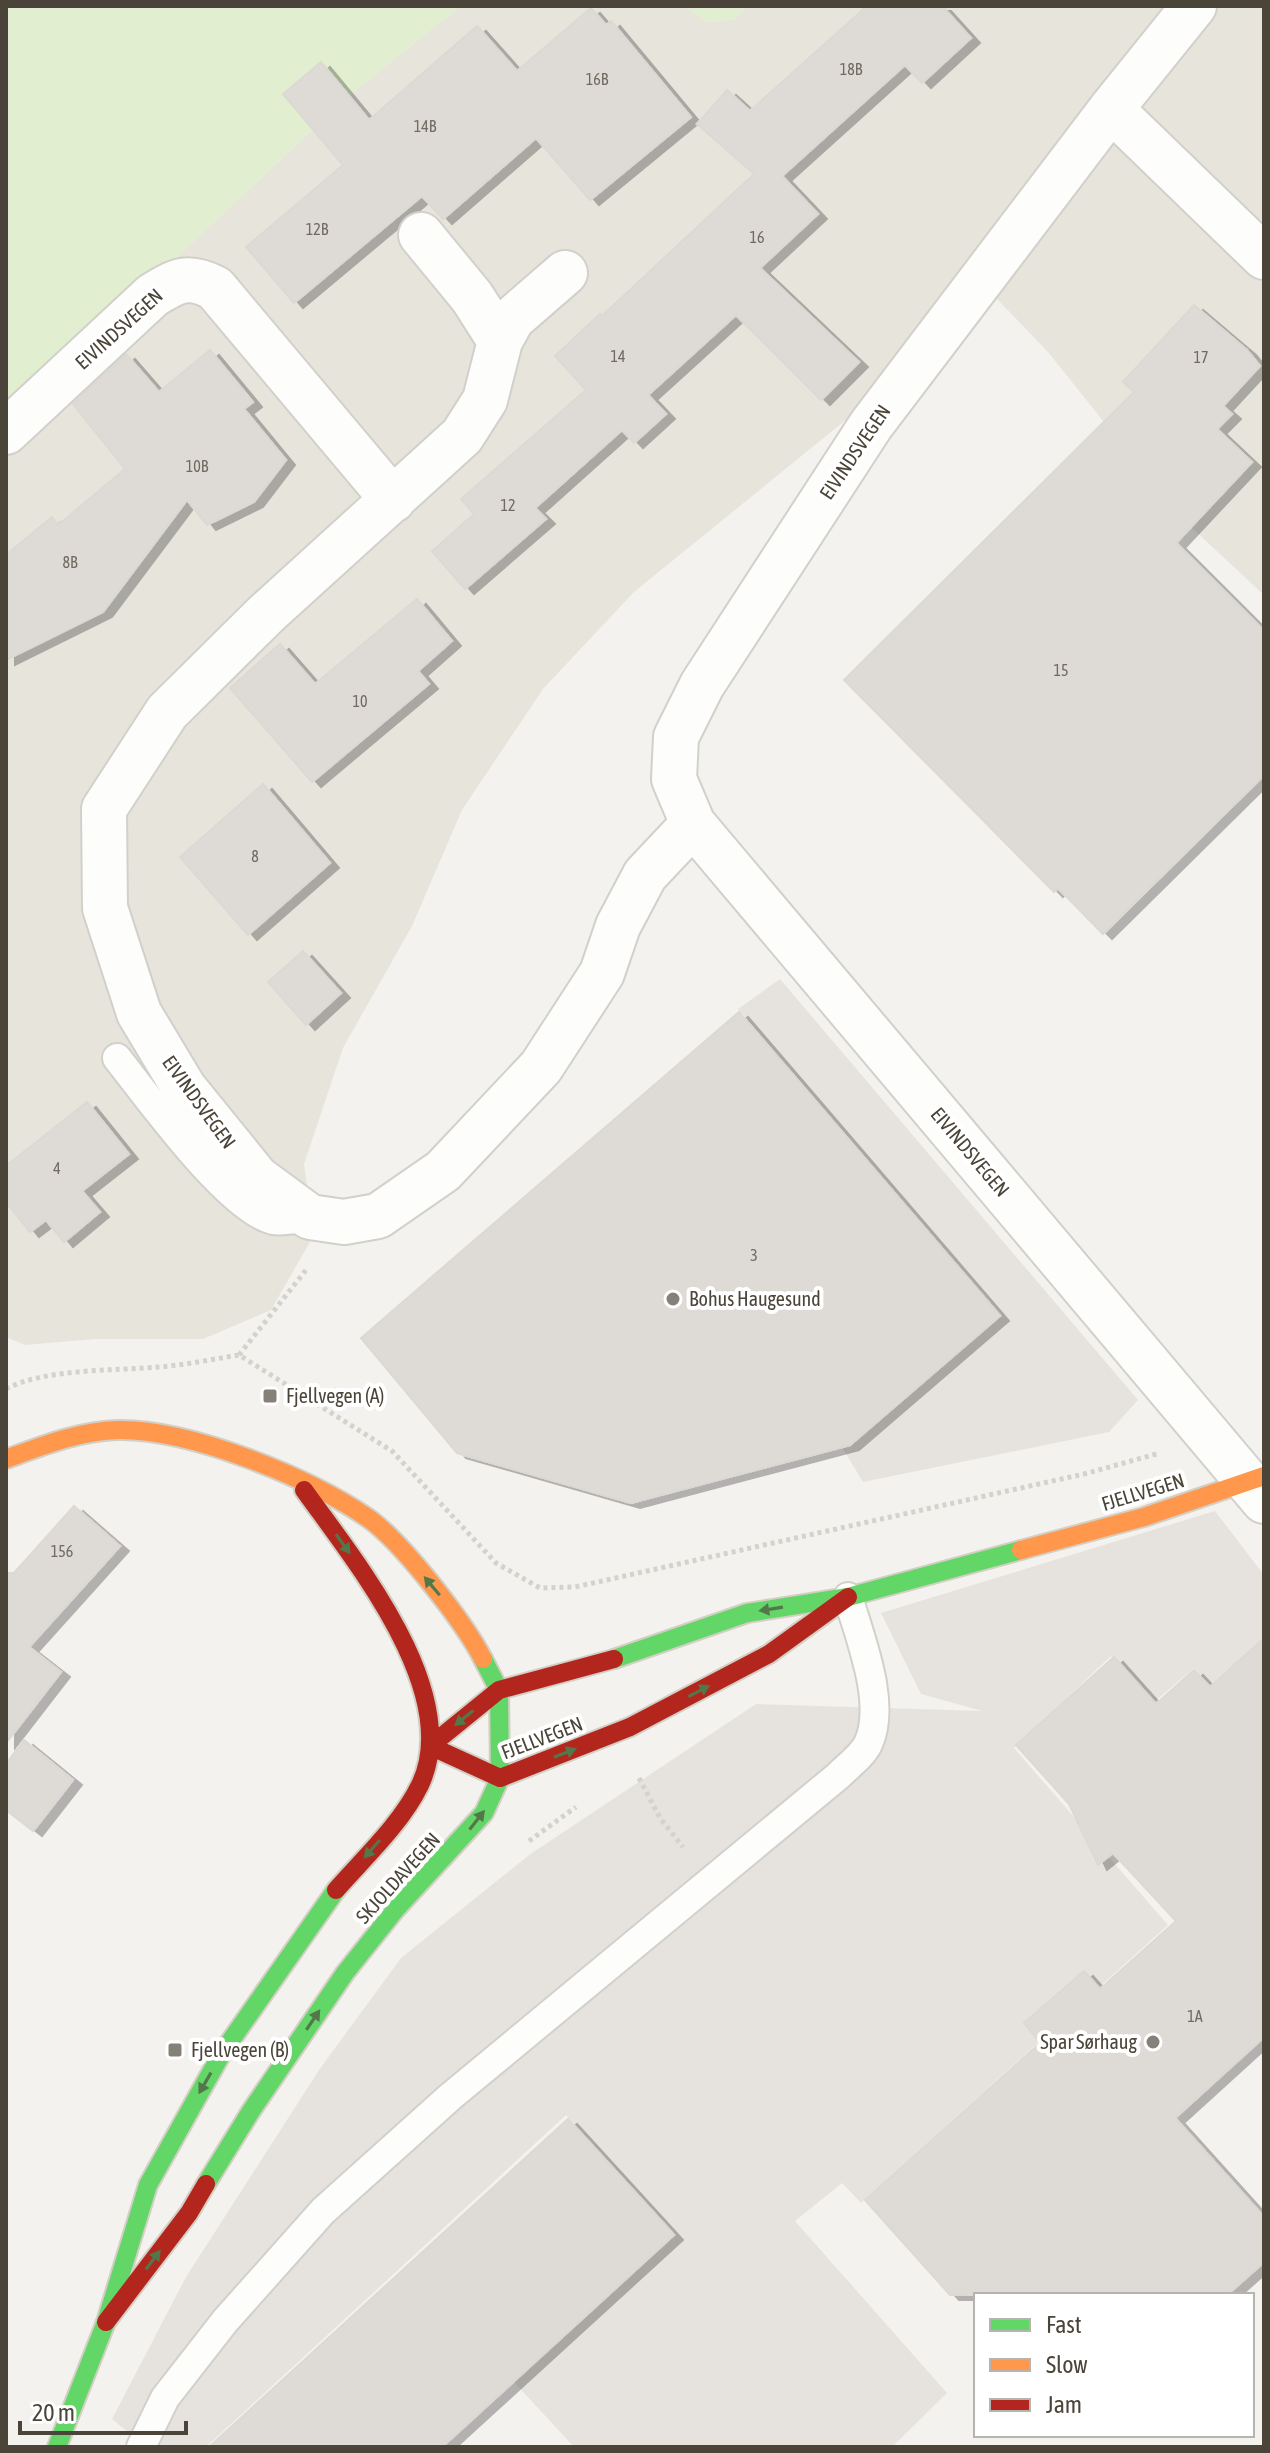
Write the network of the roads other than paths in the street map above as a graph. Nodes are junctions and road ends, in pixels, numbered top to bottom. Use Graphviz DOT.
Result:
graph roads {
  1 [pos="1194,6"];
  2 [pos="1111,109"];
  3 [pos="421,235"];
  4 [pos="1264,257"];
  5 [pos="565,273"];
  6 [pos="500,341"];
  7 [pos="6,432"];
  8 [pos="393,500"];
  9 [pos="693,824"];
  10 [pos="117,1058"];
  11 [pos="327,1220"];
  12 [pos="6,1459"];
  13 [pos="298,1481"];
  14 [pos="1258,1486"];
  15 [pos="848,1597"];
  16 [pos="499,1690"];
  17 [pos="430,1746"];
  18 [pos="500,1778"];
  19 [pos="106,2322"];
  20 [pos="57,2447"];
  21 [pos="141,2447"];
  1 -- 2 [label="street, EIVINDSVEGEN"];
  2 -- 4 [label="street"];
  2 -- 9 [label="street, EIVINDSVEGEN"];
  3 -- 6 [label="street"];
  5 -- 6 [label="street, EIVINDSVEGEN"];
  6 -- 8 [label="street, EIVINDSVEGEN"];
  7 -- 8 [label="street, EIVINDSVEGEN"];
  8 -- 11 [label="street, EIVINDSVEGEN"];
  9 -- 11 [label="street"];
  9 -- 14 [label="street, EIVINDSVEGEN"];
  10 -- 11 [label="lane"];
  12 -- 13 [label="main road, SKJOLDAVEGEN"];
  16 -- 13 [label="main road, SKJOLDAVEGEN, one-way"];
  13 -- 17 [label="main road, SKJOLDAVEGEN, one-way"];
  14 -- 15 [label="main road, FJELLVEGEN"];
  15 -- 16 [label="main road, FJELLVEGEN, one-way"];
  18 -- 15 [label="main road, FJELLVEGEN, one-way"];
  15 -- 21 [label="lane"];
  16 -- 17 [label="main road, FJELLVEGEN, one-way"];
  16 -- 18 [label="main road, SKJOLDAVEGEN"];
  17 -- 18 [label="main road, FJELLVEGEN"];
  17 -- 19 [label="main road, SKJOLDAVEGEN, one-way"];
  19 -- 18 [label="main road, SKJOLDAVEGEN, one-way"];
  19 -- 20 [label="main road, SKJOLDAVEGEN"];
}
